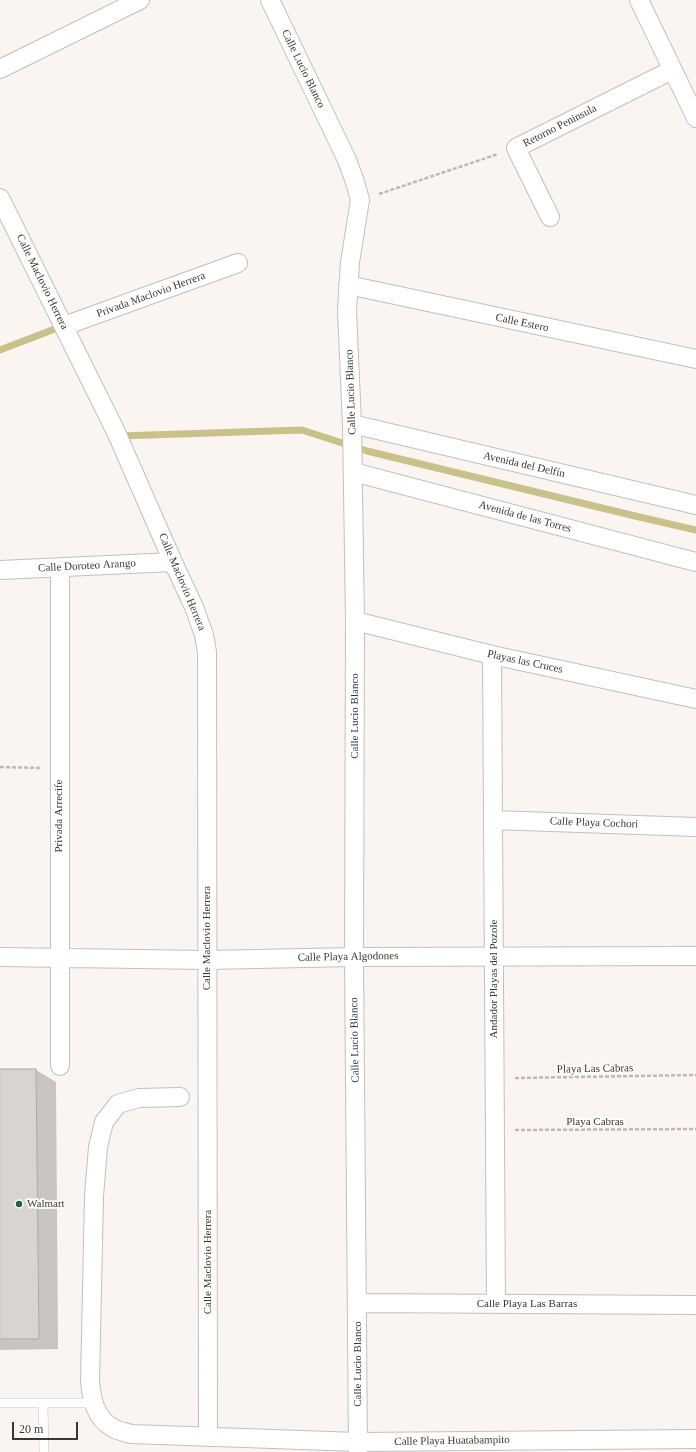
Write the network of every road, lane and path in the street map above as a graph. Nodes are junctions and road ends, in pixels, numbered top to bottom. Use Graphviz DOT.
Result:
graph roads {
  1 [pos="140,0"];
  2 [pos="270,0"];
  3 [pos="638,0"];
  4 [pos="0,69"];
  5 [pos="672,70"];
  6 [pos="696,118"];
  7 [pos="516,148"];
  8 [pos="0,198"];
  9 [pos="360,200"];
  10 [pos="550,217"];
  11 [pos="238,263"];
  12 [pos="348,285"];
  13 [pos="64,326"];
  14 [pos="696,359"];
  15 [pos="352,424"];
  16 [pos="353,472"];
  17 [pos="696,505"];
  18 [pos="174,562"];
  19 [pos="696,562"];
  20 [pos="60,567"];
  21 [pos="1,568"];
  22 [pos="355,621"];
  23 [pos="492,655"];
  24 [pos="696,699"];
  25 [pos="0,767"];
  26 [pos="60,768"];
  27 [pos="493,820"];
  28 [pos="696,827"];
  29 [pos="494,956"];
  30 [pos="696,956"];
  31 [pos="0,957"];
  32 [pos="59,957"];
  33 [pos="354,957"];
  34 [pos="207,960"];
  35 [pos="60,1066"];
  36 [pos="696,1075"];
  37 [pos="494,1078"];
  38 [pos="180,1097"];
  39 [pos="696,1129"];
  40 [pos="494,1130"];
  41 [pos="358,1304"];
  42 [pos="496,1304"];
  43 [pos="696,1305"];
  44 [pos="0,1403"];
  45 [pos="43,1403"];
  46 [pos="92,1403"];
  47 [pos="208,1437"];
  48 [pos="696,1439"];
  49 [pos="358,1447"];
  50 [pos="44,1452"];
  1 -- 4 [label="street"];
  2 -- 9 [label="street, Calle Lucio Blanco"];
  3 -- 5 [label="street"];
  5 -- 6 [label="street"];
  5 -- 7 [label="street, Retorno Peninsula"];
  7 -- 9 [label="path"];
  7 -- 10 [label="street, Retorno Peninsula"];
  8 -- 13 [label="street, Calle Maclovio Herrera"];
  9 -- 12 [label="street, Calle Lucio Blanco"];
  11 -- 13 [label="street, Privada Maclovio Herrera"];
  12 -- 14 [label="street, Calle Estero"];
  12 -- 15 [label="street, Calle Lucio Blanco"];
  13 -- 18 [label="street, Calle Maclovio Herrera"];
  15 -- 16 [label="street, Calle Lucio Blanco"];
  15 -- 17 [label="street, Avenida del Delfín"];
  16 -- 19 [label="street, Avenida de las Torres"];
  16 -- 22 [label="street, Calle Lucio Blanco"];
  18 -- 20 [label="street, Calle Doroteo Arango"];
  18 -- 34 [label="street, Calle Maclovio Herrera"];
  20 -- 21 [label="street, Calle Doroteo Arango"];
  20 -- 26 [label="street, Privada Arrecife"];
  22 -- 23 [label="street, Playas las Cruces"];
  22 -- 33 [label="street, Calle Lucio Blanco"];
  23 -- 24 [label="street, Playas las Cruces"];
  23 -- 27 [label="street, Andador Playas del Pozole"];
  25 -- 26 [label="path"];
  26 -- 32 [label="street, Privada Arrecife"];
  27 -- 28 [label="street, Calle Playa Cochori"];
  27 -- 29 [label="street, Andador Playas del Pozole"];
  29 -- 30 [label="street, Calle Playa Algodones"];
  29 -- 33 [label="street, Calle Playa Algodones"];
  29 -- 37 [label="street, Andador Playas del Pozole"];
  31 -- 32 [label="street, Calle Playa Algodones"];
  32 -- 34 [label="street, Calle Playa Algodones"];
  32 -- 35 [label="street, Privada Arrecife"];
  33 -- 34 [label="street, Calle Playa Algodones"];
  33 -- 41 [label="street, Calle Lucio Blanco"];
  34 -- 47 [label="street, Calle Maclovio Herrera"];
  36 -- 37 [label="path, Playa Las Cabras"];
  37 -- 40 [label="street, Andador Playas del Pozole"];
  38 -- 46 [label="street"];
  39 -- 40 [label="path, Playa Cabras"];
  40 -- 42 [label="street, Andador Playas del Pozole"];
  41 -- 42 [label="street, Calle Playa Las Barras"];
  41 -- 49 [label="street, Calle Lucio Blanco"];
  42 -- 43 [label="street, Calle Playa Las Barras"];
  44 -- 45 [label="lane"];
  45 -- 46 [label="lane"];
  45 -- 50 [label="lane"];
  46 -- 47 [label="street, Calle Playa Huatabampito"];
  47 -- 49 [label="street, Calle Playa Huatabampito"];
  48 -- 49 [label="street, Calle Playa Huatabampito"];
}
